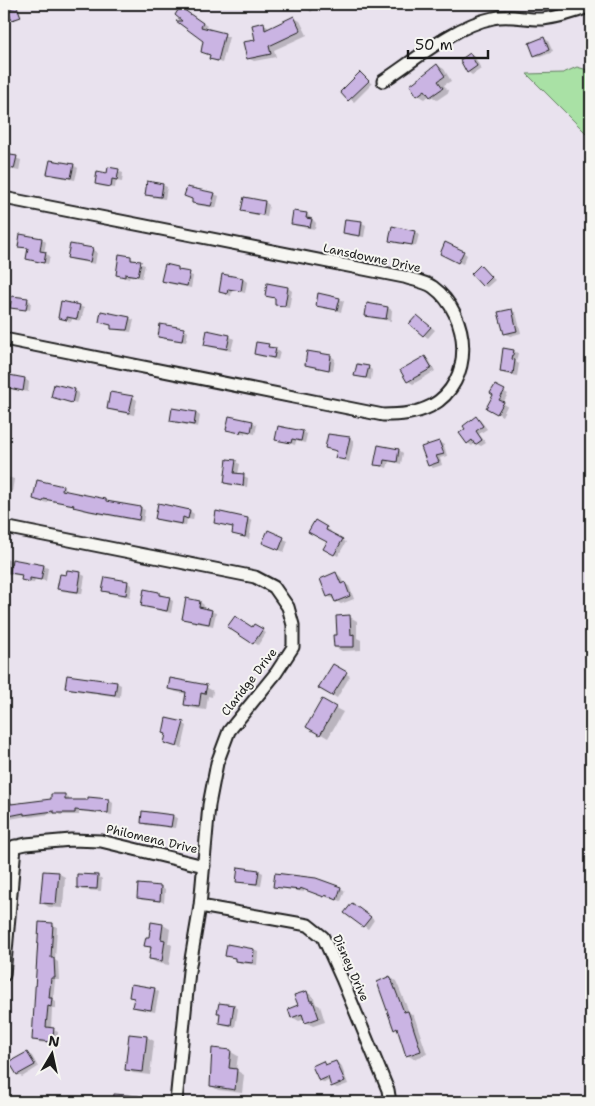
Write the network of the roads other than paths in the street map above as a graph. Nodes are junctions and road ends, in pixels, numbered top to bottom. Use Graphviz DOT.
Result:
graph roads {
  1 [pos="591,6"];
  2 [pos="383,81"];
  3 [pos="4,198"];
  4 [pos="4,339"];
  5 [pos="4,527"];
  6 [pos="9,848"];
  7 [pos="204,866"];
  8 [pos="200,906"];
  9 [pos="4,975"];
  10 [pos="176,1102"];
  11 [pos="390,1102"];
  1 -- 2 [label="street"];
  3 -- 4 [label="street, Lansdowne Drive"];
  5 -- 7 [label="street, Claridge Drive"];
  6 -- 7 [label="street, Philomena Drive"];
  6 -- 9 [label="street"];
  7 -- 8 [label="street, Claridge Drive"];
  8 -- 10 [label="street, Claridge Drive"];
  8 -- 11 [label="street, Disney Drive"];
}
